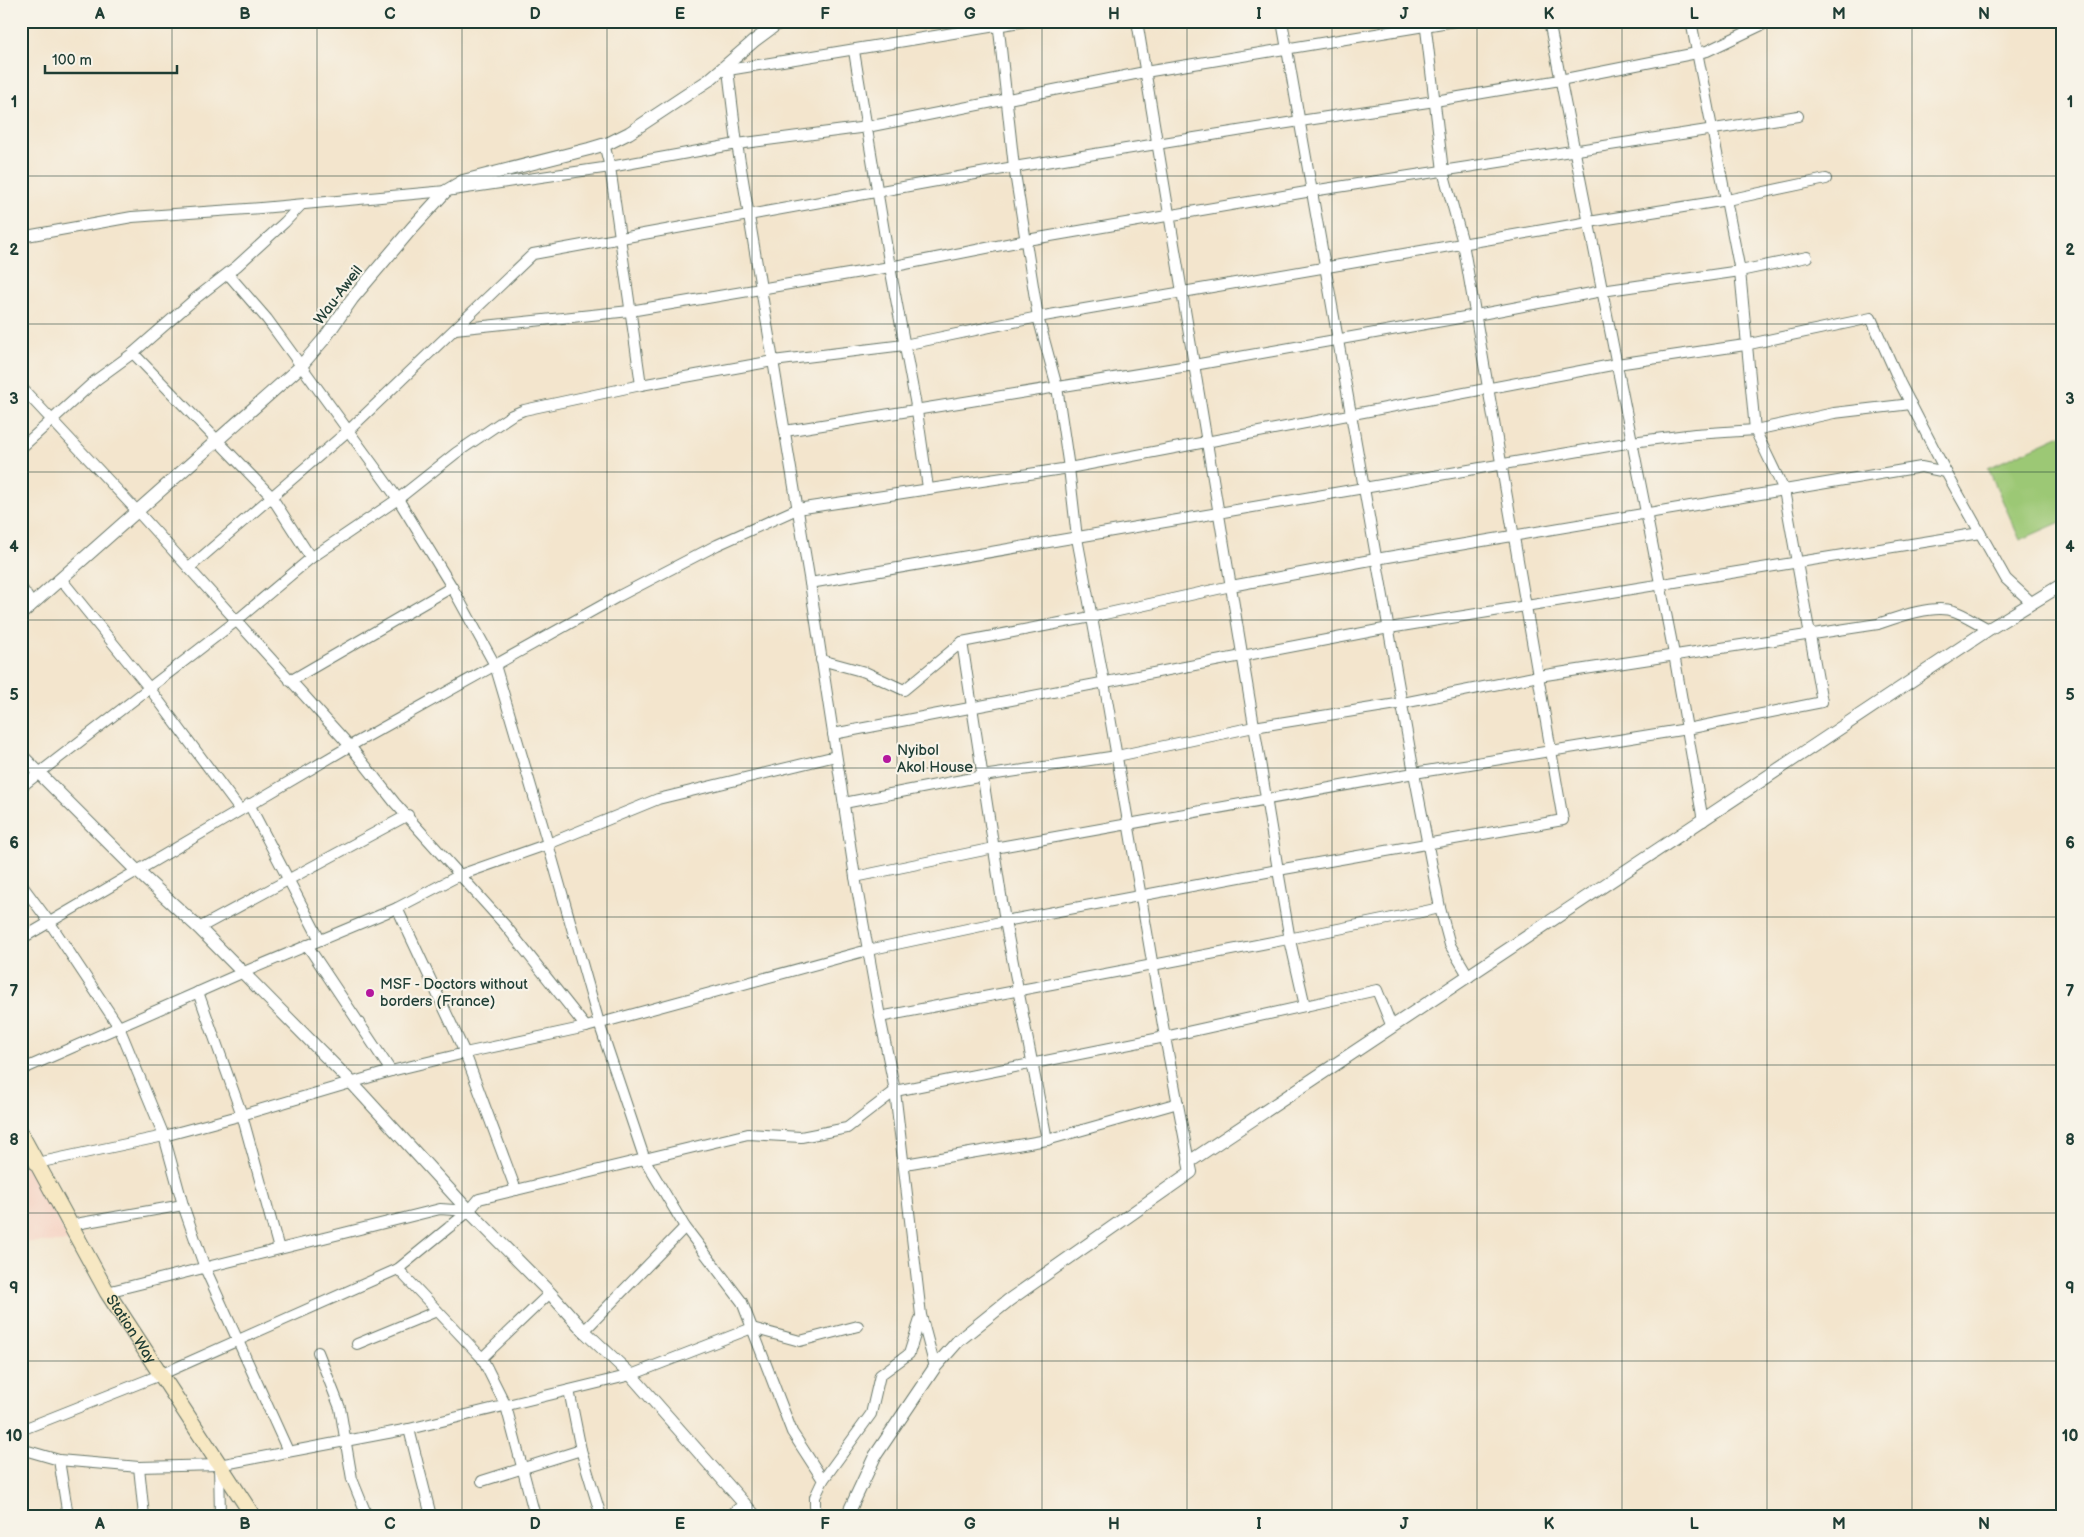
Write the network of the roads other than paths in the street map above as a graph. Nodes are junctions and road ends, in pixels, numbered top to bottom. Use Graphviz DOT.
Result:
graph roads {
  1 [pos="781,21"];
  2 [pos="1026,21"];
  3 [pos="1137,21"];
  4 [pos="1282,21"];
  5 [pos="1455,21"];
  6 [pos="1549,21"];
  7 [pos="1691,21"];
  8 [pos="1770,21"];
  9 [pos="998,24"];
  10 [pos="1426,24"];
  11 [pos="1288,50"];
  12 [pos="854,51"];
  13 [pos="1697,54"];
  14 [pos="725,71"];
  15 [pos="1145,72"];
  16 [pos="1560,80"];
  17 [pos="1007,99"];
  18 [pos="1436,101"];
  19 [pos="1798,116"];
  20 [pos="1300,121"];
  21 [pos="866,127"];
  22 [pos="1712,129"];
  23 [pos="604,144"];
  24 [pos="737,144"];
  25 [pos="1158,145"];
  26 [pos="1574,149"];
  27 [pos="610,167"];
  28 [pos="1014,167"];
  29 [pos="1443,171"];
  30 [pos="1826,179"];
  31 [pos="446,191"];
  32 [pos="1312,191"];
  33 [pos="878,192"];
  34 [pos="1726,200"];
  35 [pos="301,205"];
  36 [pos="748,214"];
  37 [pos="1169,215"];
  38 [pos="1588,222"];
  39 [pos="21,237"];
  40 [pos="620,238"];
  41 [pos="1027,240"];
  42 [pos="1464,243"];
  43 [pos="1807,257"];
  44 [pos="890,267"];
  45 [pos="1326,267"];
  46 [pos="1740,271"];
  47 [pos="228,274"];
  48 [pos="761,288"];
  49 [pos="1602,291"];
  50 [pos="1182,293"];
  51 [pos="630,311"];
  52 [pos="1476,316"];
  53 [pos="1038,317"];
  54 [pos="455,329"];
  55 [pos="1339,340"];
  56 [pos="904,345"];
  57 [pos="1746,345"];
  58 [pos="133,353"];
  59 [pos="774,361"];
  60 [pos="1617,364"];
  61 [pos="1194,365"];
  62 [pos="300,367"];
  63 [pos="641,385"];
  64 [pos="21,387"];
  65 [pos="1057,387"];
  66 [pos="1489,389"];
  67 [pos="1911,404"];
  68 [pos="917,411"];
  69 [pos="1352,414"];
  70 [pos="52,420"];
  71 [pos="349,430"];
  72 [pos="1755,430"];
  73 [pos="785,431"];
  74 [pos="218,441"];
  75 [pos="1205,442"];
  76 [pos="1632,442"];
  77 [pos="21,448"];
  78 [pos="1502,465"];
  79 [pos="1069,468"];
  80 [pos="1946,472"];
  81 [pos="1364,487"];
  82 [pos="928,488"];
  83 [pos="1784,490"];
  84 [pos="271,496"];
  85 [pos="398,499"];
  86 [pos="797,509"];
  87 [pos="138,512"];
  88 [pos="1218,512"];
  89 [pos="1646,514"];
  90 [pos="1980,533"];
  91 [pos="1515,536"];
  92 [pos="1076,538"];
  93 [pos="311,558"];
  94 [pos="1376,559"];
  95 [pos="1798,562"];
  96 [pos="189,568"];
  97 [pos="61,580"];
  98 [pos="810,583"];
  99 [pos="2063,584"];
  100 [pos="1660,585"];
  101 [pos="21,586"];
  102 [pos="1231,586"];
  103 [pos="452,587"];
  104 [pos="2031,602"];
  105 [pos="32,604"];
  106 [pos="1527,606"];
  107 [pos="21,614"];
  108 [pos="1091,617"];
  109 [pos="236,621"];
  110 [pos="1389,628"];
  111 [pos="1989,630"];
  112 [pos="1811,634"];
  113 [pos="962,642"];
  114 [pos="1674,654"];
  115 [pos="1242,656"];
  116 [pos="822,660"];
  117 [pos="495,665"];
  118 [pos="1539,676"];
  119 [pos="290,681"];
  120 [pos="1104,682"];
  121 [pos="150,689"];
  122 [pos="1404,703"];
  123 [pos="973,708"];
  124 [pos="1254,727"];
  125 [pos="1687,729"];
  126 [pos="833,734"];
  127 [pos="350,746"];
  128 [pos="1552,750"];
  129 [pos="21,755"];
  130 [pos="836,756"];
  131 [pos="1117,756"];
  132 [pos="39,772"];
  133 [pos="1414,773"];
  134 [pos="983,776"];
  135 [pos="21,787"];
  136 [pos="1266,799"];
  137 [pos="844,802"];
  138 [pos="244,807"];
  139 [pos="408,816"];
  140 [pos="1703,821"];
  141 [pos="1130,824"];
  142 [pos="1428,843"];
  143 [pos="548,844"];
  144 [pos="994,848"];
  145 [pos="1278,870"];
  146 [pos="137,871"];
  147 [pos="460,875"];
  148 [pos="855,877"];
  149 [pos="289,879"];
  150 [pos="21,884"];
  151 [pos="1142,896"];
  152 [pos="397,908"];
  153 [pos="1440,908"];
  154 [pos="1005,920"];
  155 [pos="50,923"];
  156 [pos="199,928"];
  157 [pos="21,939"];
  158 [pos="320,940"];
  159 [pos="1290,940"];
  160 [pos="307,945"];
  161 [pos="868,950"];
  162 [pos="1154,964"];
  163 [pos="244,972"];
  164 [pos="1469,977"];
  165 [pos="1017,990"];
  166 [pos="198,992"];
  167 [pos="1305,1006"];
  168 [pos="880,1017"];
  169 [pos="598,1023"];
  170 [pos="119,1027"];
  171 [pos="586,1027"];
  172 [pos="1392,1027"];
  173 [pos="1165,1037"];
  174 [pos="465,1053"];
  175 [pos="1031,1063"];
  176 [pos="21,1070"];
  177 [pos="391,1071"];
  178 [pos="351,1082"];
  179 [pos="895,1091"];
  180 [pos="1178,1103"];
  181 [pos="242,1115"];
  182 [pos="21,1134"];
  183 [pos="164,1136"];
  184 [pos="1047,1140"];
  185 [pos="645,1160"];
  186 [pos="1189,1162"];
  187 [pos="37,1163"];
  188 [pos="905,1164"];
  189 [pos="516,1190"];
  190 [pos="183,1205"];
  191 [pos="470,1211"];
  192 [pos="70,1225"];
  193 [pos="685,1227"];
  194 [pos="279,1249"];
  195 [pos="205,1268"];
  196 [pos="398,1268"];
  197 [pos="107,1292"];
  198 [pos="550,1292"];
  199 [pos="437,1311"];
  200 [pos="922,1315"];
  201 [pos="858,1326"];
  202 [pos="752,1328"];
  203 [pos="584,1331"];
  204 [pos="238,1341"];
  205 [pos="357,1344"];
  206 [pos="318,1352"];
  207 [pos="482,1358"];
  208 [pos="934,1367"];
  209 [pos="160,1375"];
  210 [pos="631,1375"];
  211 [pos="569,1390"];
  212 [pos="506,1406"];
  213 [pos="409,1429"];
  214 [pos="21,1430"];
  215 [pos="344,1441"];
  216 [pos="21,1449"];
  217 [pos="581,1450"];
  218 [pos="288,1451"];
  219 [pos="59,1460"];
  220 [pos="219,1465"];
  221 [pos="139,1467"];
  222 [pos="522,1468"];
  223 [pos="823,1480"];
  224 [pos="482,1481"];
  225 [pos="743,1505"];
  226 [pos="68,1516"];
  227 [pos="144,1516"];
  228 [pos="220,1516"];
  229 [pos="253,1516"];
  230 [pos="367,1516"];
  231 [pos="432,1516"];
  232 [pos="535,1516"];
  233 [pos="602,1516"];
  234 [pos="729,1516"];
  235 [pos="754,1516"];
  236 [pos="815,1516"];
  237 [pos="847,1516"];
  1 -- 14 [label="street, Wau-Aweil"];
  2 -- 9 [label="street"];
  3 -- 15 [label="street"];
  4 -- 11 [label="street"];
  5 -- 10 [label="street"];
  6 -- 16 [label="street"];
  7 -- 13 [label="street"];
  8 -- 13 [label="street"];
  9 -- 12 [label="street"];
  9 -- 17 [label="street"];
  10 -- 11 [label="street"];
  10 -- 18 [label="street"];
  11 -- 15 [label="street"];
  11 -- 20 [label="street"];
  12 -- 14 [label="street"];
  12 -- 21 [label="street"];
  13 -- 16 [label="street"];
  13 -- 22 [label="street"];
  14 -- 23 [label="street, Wau-Aweil"];
  14 -- 24 [label="street"];
  15 -- 17 [label="street"];
  15 -- 25 [label="street"];
  16 -- 18 [label="street"];
  16 -- 26 [label="street"];
  17 -- 21 [label="street"];
  17 -- 28 [label="street"];
  18 -- 20 [label="street"];
  18 -- 29 [label="street"];
  19 -- 22 [label="street"];
  20 -- 25 [label="street"];
  20 -- 32 [label="street"];
  21 -- 24 [label="street"];
  21 -- 33 [label="street"];
  22 -- 26 [label="street"];
  22 -- 34 [label="street"];
  23 -- 27 [label="street"];
  23 -- 31 [label="street, Wau-Aweil"];
  24 -- 27 [label="street"];
  24 -- 36 [label="street"];
  25 -- 28 [label="street"];
  25 -- 37 [label="street"];
  26 -- 29 [label="street"];
  26 -- 38 [label="street"];
  27 -- 31 [label="street"];
  27 -- 40 [label="street"];
  28 -- 33 [label="street"];
  28 -- 41 [label="street"];
  29 -- 32 [label="street"];
  29 -- 42 [label="street"];
  30 -- 34 [label="street"];
  31 -- 35 [label="street"];
  31 -- 62 [label="street, Wau-Aweil"];
  32 -- 37 [label="street"];
  32 -- 45 [label="street"];
  33 -- 36 [label="street"];
  33 -- 44 [label="street"];
  34 -- 38 [label="street"];
  34 -- 46 [label="street"];
  35 -- 39 [label="street"];
  35 -- 47 [label="street"];
  36 -- 40 [label="street"];
  36 -- 48 [label="street"];
  37 -- 41 [label="street"];
  37 -- 50 [label="street"];
  38 -- 42 [label="street"];
  38 -- 49 [label="street"];
  40 -- 51 [label="street"];
  40 -- 54 [label="street"];
  41 -- 44 [label="street"];
  41 -- 53 [label="street"];
  42 -- 45 [label="street"];
  42 -- 52 [label="street"];
  43 -- 46 [label="street"];
  44 -- 48 [label="street"];
  44 -- 56 [label="street"];
  45 -- 50 [label="street"];
  45 -- 55 [label="street"];
  46 -- 49 [label="street"];
  46 -- 57 [label="street"];
  47 -- 58 [label="street"];
  47 -- 62 [label="street"];
  48 -- 51 [label="street"];
  48 -- 59 [label="street"];
  49 -- 52 [label="street"];
  49 -- 60 [label="street"];
  50 -- 53 [label="street"];
  50 -- 61 [label="street"];
  51 -- 54 [label="street"];
  51 -- 63 [label="street"];
  52 -- 55 [label="street"];
  52 -- 66 [label="street"];
  53 -- 56 [label="street"];
  53 -- 65 [label="street"];
  54 -- 71 [label="street"];
  55 -- 61 [label="street"];
  55 -- 69 [label="street"];
  56 -- 59 [label="street"];
  56 -- 68 [label="street"];
  57 -- 60 [label="street"];
  57 -- 67 [label="street"];
  57 -- 72 [label="street"];
  58 -- 70 [label="street"];
  58 -- 74 [label="street"];
  59 -- 63 [label="street"];
  59 -- 73 [label="street"];
  60 -- 66 [label="street"];
  60 -- 76 [label="street"];
  61 -- 65 [label="street"];
  61 -- 75 [label="street"];
  62 -- 71 [label="street"];
  62 -- 74 [label="street, Wau-Aweil"];
  63 -- 85 [label="street"];
  64 -- 70 [label="street"];
  65 -- 68 [label="street"];
  65 -- 79 [label="street"];
  66 -- 69 [label="street"];
  66 -- 78 [label="street"];
  67 -- 72 [label="street"];
  67 -- 80 [label="street"];
  68 -- 73 [label="street"];
  68 -- 82 [label="street"];
  69 -- 75 [label="street"];
  69 -- 81 [label="street"];
  70 -- 77 [label="street"];
  70 -- 87 [label="street"];
  71 -- 84 [label="street"];
  71 -- 85 [label="street"];
  72 -- 76 [label="street"];
  72 -- 83 [label="street"];
  73 -- 86 [label="street"];
  74 -- 84 [label="street"];
  74 -- 87 [label="street, Wau-Aweil"];
  75 -- 79 [label="street"];
  75 -- 88 [label="street"];
  76 -- 78 [label="street"];
  76 -- 89 [label="street"];
  78 -- 81 [label="street"];
  78 -- 91 [label="street"];
  79 -- 82 [label="street"];
  79 -- 92 [label="street"];
  80 -- 83 [label="street"];
  80 -- 90 [label="street"];
  81 -- 88 [label="street"];
  81 -- 94 [label="street"];
  82 -- 86 [label="street"];
  83 -- 89 [label="street"];
  83 -- 95 [label="street"];
  84 -- 93 [label="street"];
  84 -- 96 [label="street"];
  85 -- 93 [label="street"];
  85 -- 103 [label="street"];
  86 -- 98 [label="street"];
  86 -- 117 [label="street"];
  87 -- 96 [label="street"];
  87 -- 97 [label="street, Wau-Aweil"];
  88 -- 92 [label="street"];
  88 -- 102 [label="street"];
  89 -- 91 [label="street"];
  89 -- 100 [label="street"];
  90 -- 95 [label="street"];
  90 -- 104 [label="street"];
  91 -- 94 [label="street"];
  91 -- 106 [label="street"];
  92 -- 98 [label="street"];
  92 -- 108 [label="street"];
  93 -- 109 [label="street"];
  94 -- 102 [label="street"];
  94 -- 110 [label="street"];
  95 -- 100 [label="street"];
  95 -- 112 [label="street"];
  96 -- 109 [label="street"];
  97 -- 105 [label="street, Wau-Aweil"];
  97 -- 121 [label="street"];
  98 -- 116 [label="street"];
  99 -- 104 [label="street"];
  100 -- 106 [label="street"];
  100 -- 114 [label="street"];
  101 -- 105 [label="street"];
  102 -- 108 [label="street"];
  102 -- 115 [label="street"];
  103 -- 117 [label="street"];
  103 -- 119 [label="street"];
  104 -- 111 [label="street"];
  105 -- 107 [label="street, Wau-Aweil"];
  106 -- 110 [label="street"];
  106 -- 118 [label="street"];
  108 -- 113 [label="street"];
  108 -- 120 [label="street"];
  109 -- 119 [label="street"];
  109 -- 121 [label="street"];
  110 -- 115 [label="street"];
  110 -- 122 [label="street"];
  111 -- 112 [label="street"];
  111 -- 140 [label="street"];
  112 -- 114 [label="street"];
  112 -- 125 [label="street"];
  113 -- 116 [label="street"];
  113 -- 123 [label="street"];
  114 -- 118 [label="street"];
  114 -- 125 [label="street"];
  115 -- 120 [label="street"];
  115 -- 124 [label="street"];
  116 -- 126 [label="street"];
  117 -- 127 [label="street"];
  117 -- 143 [label="street"];
  118 -- 122 [label="street"];
  118 -- 128 [label="street"];
  119 -- 127 [label="street"];
  120 -- 123 [label="street"];
  120 -- 131 [label="street"];
  121 -- 132 [label="street"];
  121 -- 138 [label="street"];
  122 -- 124 [label="street"];
  122 -- 133 [label="street"];
  123 -- 126 [label="street"];
  123 -- 134 [label="street"];
  124 -- 131 [label="street"];
  124 -- 136 [label="street"];
  125 -- 128 [label="street"];
  125 -- 140 [label="street"];
  126 -- 130 [label="street"];
  127 -- 138 [label="street"];
  127 -- 139 [label="street"];
  128 -- 133 [label="street"];
  128 -- 142 [label="street"];
  129 -- 132 [label="street"];
  130 -- 137 [label="street"];
  130 -- 143 [label="street"];
  131 -- 134 [label="street"];
  131 -- 141 [label="street"];
  132 -- 135 [label="street"];
  132 -- 146 [label="street"];
  133 -- 136 [label="street"];
  133 -- 142 [label="street"];
  134 -- 137 [label="street"];
  134 -- 144 [label="street"];
  136 -- 141 [label="street"];
  136 -- 145 [label="street"];
  137 -- 148 [label="street"];
  138 -- 146 [label="street"];
  138 -- 149 [label="street"];
  139 -- 147 [label="street"];
  139 -- 149 [label="street"];
  140 -- 164 [label="street"];
  141 -- 144 [label="street"];
  141 -- 151 [label="street"];
  142 -- 145 [label="street"];
  142 -- 153 [label="street"];
  143 -- 147 [label="street"];
  143 -- 169 [label="street"];
  144 -- 148 [label="street"];
  144 -- 154 [label="street"];
  145 -- 151 [label="street"];
  145 -- 159 [label="street"];
  146 -- 155 [label="street"];
  146 -- 156 [label="street"];
  147 -- 152 [label="street"];
  147 -- 171 [label="street"];
  148 -- 161 [label="street"];
  149 -- 156 [label="street"];
  149 -- 158 [label="street"];
  150 -- 155 [label="street"];
  151 -- 154 [label="street"];
  151 -- 162 [label="street"];
  152 -- 158 [label="street"];
  152 -- 174 [label="street"];
  153 -- 159 [label="street"];
  153 -- 164 [label="street"];
  154 -- 161 [label="street"];
  154 -- 165 [label="street"];
  155 -- 157 [label="street"];
  155 -- 170 [label="street"];
  156 -- 163 [label="street"];
  158 -- 160 [label="street"];
  159 -- 162 [label="street"];
  159 -- 167 [label="street"];
  160 -- 163 [label="street"];
  160 -- 177 [label="street"];
  161 -- 168 [label="street"];
  161 -- 169 [label="street"];
  162 -- 165 [label="street"];
  162 -- 173 [label="street"];
  163 -- 166 [label="street"];
  163 -- 178 [label="street"];
  164 -- 172 [label="street"];
  165 -- 168 [label="street"];
  165 -- 175 [label="street"];
  166 -- 170 [label="street"];
  166 -- 181 [label="street"];
  167 -- 172 [label="street"];
  167 -- 173 [label="street"];
  168 -- 179 [label="street"];
  169 -- 171 [label="street"];
  169 -- 185 [label="street"];
  170 -- 176 [label="street"];
  170 -- 183 [label="street"];
  171 -- 174 [label="street"];
  172 -- 186 [label="street"];
  173 -- 175 [label="street"];
  173 -- 180 [label="street"];
  174 -- 177 [label="street"];
  174 -- 189 [label="street"];
  175 -- 179 [label="street"];
  175 -- 184 [label="street"];
  177 -- 178 [label="street"];
  178 -- 181 [label="street"];
  178 -- 191 [label="street"];
  179 -- 185 [label="street"];
  179 -- 188 [label="street"];
  180 -- 184 [label="street"];
  180 -- 186 [label="street"];
  181 -- 183 [label="street"];
  181 -- 194 [label="street"];
  182 -- 187 [label="main road, Station Way"];
  183 -- 187 [label="street"];
  183 -- 190 [label="street"];
  184 -- 188 [label="street"];
  185 -- 189 [label="street"];
  185 -- 193 [label="street"];
  186 -- 208 [label="street"];
  187 -- 192 [label="main road, Station Way"];
  188 -- 200 [label="street"];
  189 -- 191 [label="street"];
  190 -- 192 [label="street"];
  190 -- 195 [label="street"];
  191 -- 194 [label="street"];
  191 -- 196 [label="street"];
  191 -- 198 [label="street"];
  192 -- 197 [label="main road, Station Way"];
  193 -- 202 [label="street"];
  193 -- 203 [label="street"];
  194 -- 195 [label="street"];
  195 -- 197 [label="street"];
  195 -- 204 [label="street"];
  196 -- 199 [label="street"];
  196 -- 204 [label="street"];
  197 -- 209 [label="main road, Station Way"];
  198 -- 203 [label="street"];
  198 -- 207 [label="street"];
  199 -- 205 [label="street"];
  199 -- 207 [label="street"];
  200 -- 208 [label="street"];
  200 -- 223 [label="street"];
  201 -- 202 [label="street"];
  202 -- 210 [label="street"];
  202 -- 223 [label="street"];
  203 -- 210 [label="street"];
  204 -- 209 [label="street"];
  204 -- 218 [label="street"];
  206 -- 215 [label="street"];
  207 -- 212 [label="street"];
  208 -- 237 [label="street"];
  209 -- 214 [label="street"];
  209 -- 220 [label="main road, Station Way"];
  210 -- 211 [label="street"];
  210 -- 225 [label="street"];
  211 -- 212 [label="street"];
  211 -- 217 [label="street"];
  212 -- 213 [label="street"];
  212 -- 222 [label="street"];
  213 -- 215 [label="street"];
  213 -- 231 [label="street"];
  215 -- 218 [label="street"];
  215 -- 230 [label="street"];
  216 -- 219 [label="street"];
  217 -- 222 [label="street"];
  217 -- 233 [label="street"];
  218 -- 220 [label="street"];
  219 -- 221 [label="street"];
  219 -- 226 [label="street"];
  220 -- 221 [label="street"];
  220 -- 228 [label="street"];
  220 -- 229 [label="main road, Station Way"];
  221 -- 227 [label="street"];
  222 -- 224 [label="street"];
  222 -- 232 [label="street"];
  223 -- 236 [label="street"];
  225 -- 234 [label="street"];
  225 -- 235 [label="street"];
}
